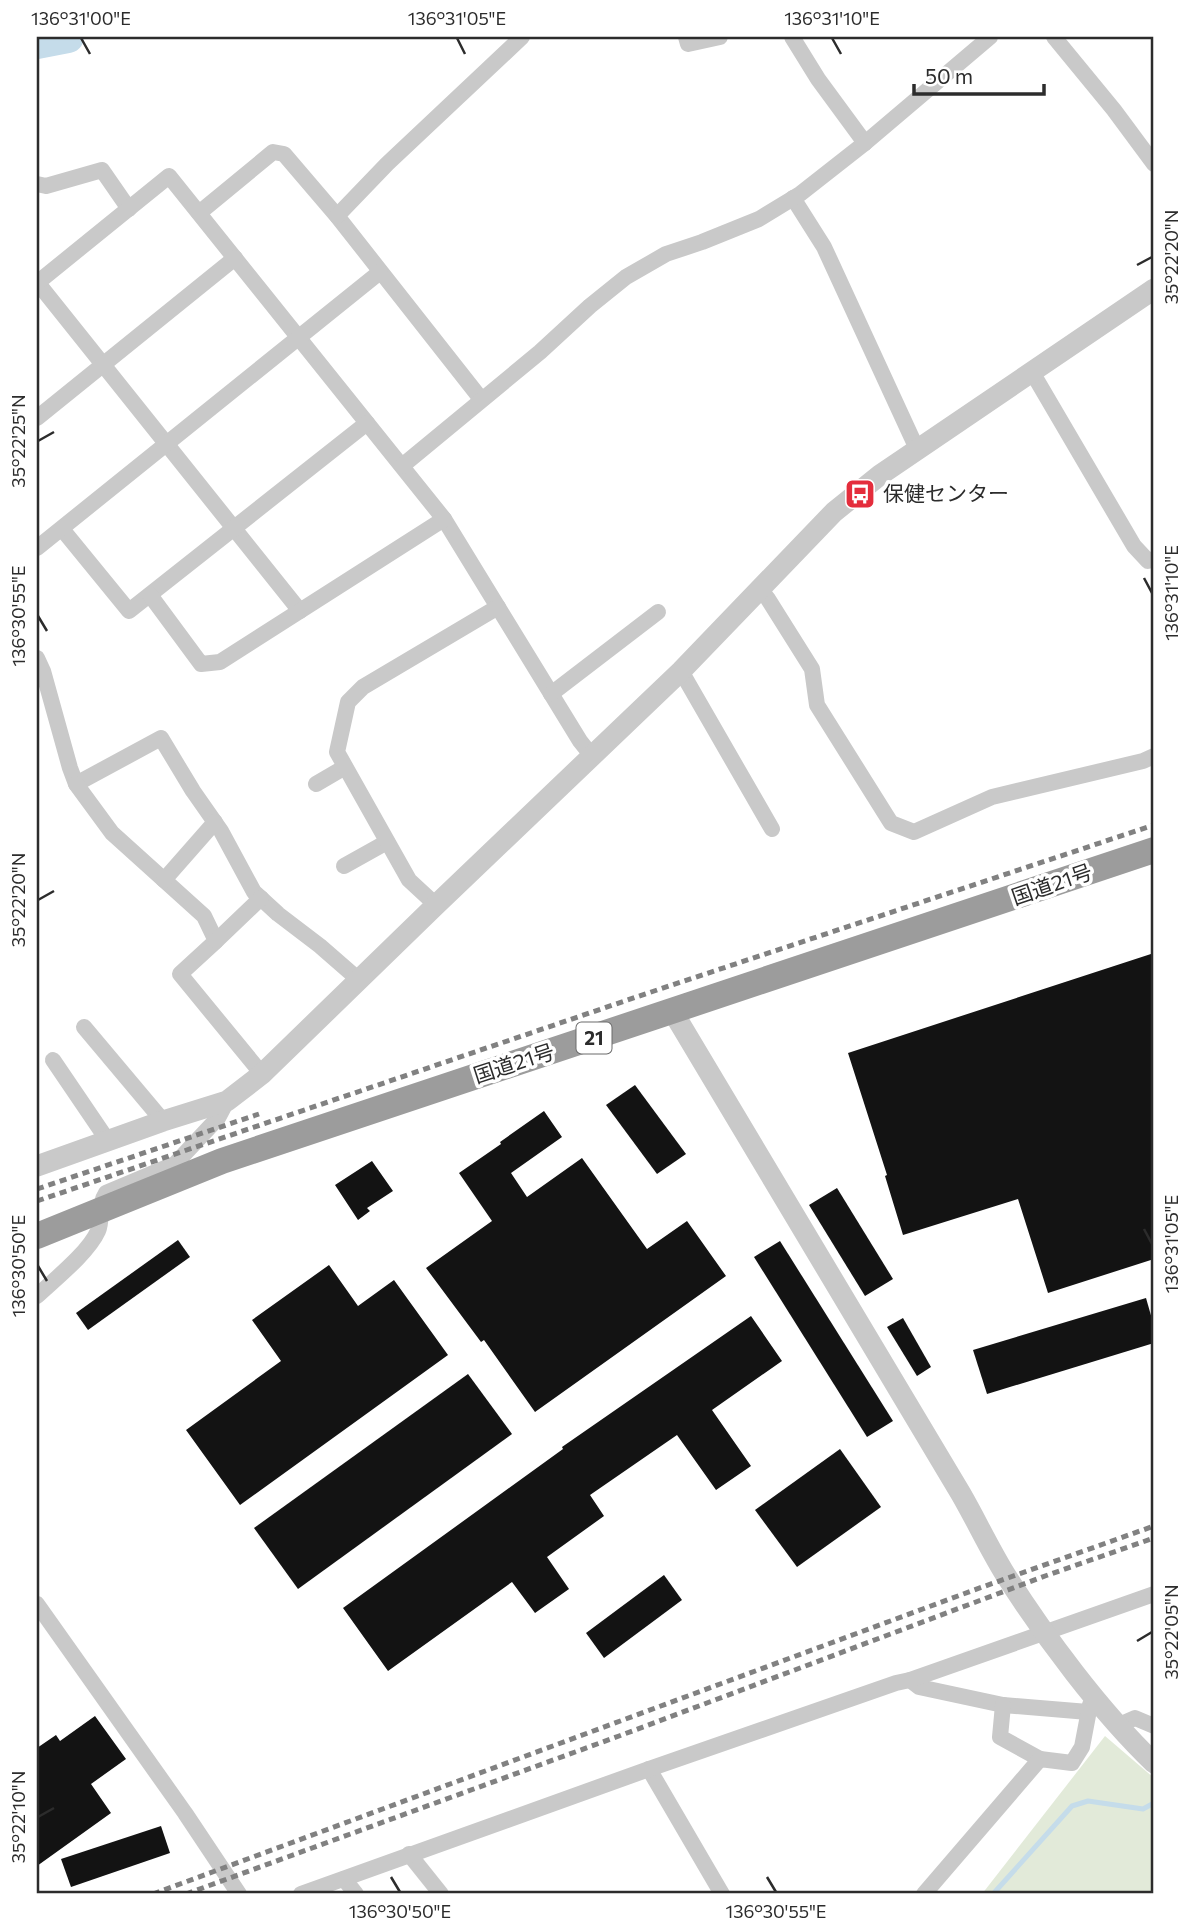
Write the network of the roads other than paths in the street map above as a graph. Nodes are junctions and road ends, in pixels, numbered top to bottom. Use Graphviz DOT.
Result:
graph roads {
  1 [pos="522,37"];
  2 [pos="686,37"];
  3 [pos="720,37"];
  4 [pos="792,37"];
  5 [pos="990,37"];
  6 [pos="1054,37"];
  7 [pos="865,143"];
  8 [pos="1154,164"];
  9 [pos="37,184"];
  10 [pos="793,198"];
  11 [pos="129,209"];
  12 [pos="199,214"];
  13 [pos="337,216"];
  14 [pos="235,258"];
  15 [pos="380,272"];
  16 [pos="37,282"];
  17 [pos="1154,289"];
  18 [pos="299,338"];
  19 [pos="103,364"];
  20 [pos="1032,372"];
  21 [pos="481,399"];
  22 [pos="37,418"];
  23 [pos="367,423"];
  24 [pos="167,444"];
  25 [pos="917,449"];
  26 [pos="402,466"];
  27 [pos="444,519"];
  28 [pos="62,528"];
  29 [pos="234,528"];
  30 [pos="37,548"];
  31 [pos="1154,559"];
  32 [pos="760,589"];
  33 [pos="150,595"];
  34 [pos="498,607"];
  35 [pos="300,611"];
  36 [pos="658,612"];
  37 [pos="37,658"];
  38 [pos="681,671"];
  39 [pos="551,694"];
  40 [pos="592,755"];
  41 [pos="1154,756"];
  42 [pos="345,767"];
  43 [pos="76,784"];
  44 [pos="316,784"];
  45 [pos="215,822"];
  46 [pos="772,829"];
  47 [pos="387,842"];
  48 [pos="1154,850"];
  49 [pos="344,866"];
  50 [pos="164,880"];
  51 [pos="261,898"];
  52 [pos="436,905"];
  53 [pos="216,942"];
  54 [pos="359,980"];
  55 [pos="673,1012"];
  56 [pos="85,1027"];
  57 [pos="53,1060"];
  58 [pos="262,1074"];
  59 [pos="227,1101"];
  60 [pos="163,1121"];
  61 [pos="108,1141"];
  62 [pos="37,1166"];
  63 [pos="101,1211"];
  64 [pos="37,1236"];
  65 [pos="37,1296"];
  66 [pos="1154,1594"];
  67 [pos="37,1604"];
  68 [pos="1045,1632"];
  69 [pos="910,1680"];
  70 [pos="1003,1705"];
  71 [pos="1092,1705"];
  72 [pos="1119,1725"];
  73 [pos="1154,1726"];
  74 [pos="1041,1759"];
  75 [pos="1154,1763"];
  76 [pos="649,1769"];
  77 [pos="409,1854"];
  78 [pos="344,1878"];
  79 [pos="239,1894"];
  80 [pos="301,1894"];
  81 [pos="356,1894"];
  82 [pos="441,1894"];
  83 [pos="722,1894"];
  84 [pos="925,1894"];
  1 -- 13 [label="street"];
  2 -- 3 [label="street"];
  4 -- 7 [label="street"];
  5 -- 7 [label="street"];
  6 -- 8 [label="street"];
  7 -- 10 [label="street"];
  9 -- 11 [label="street"];
  10 -- 21 [label="street"];
  10 -- 25 [label="street"];
  11 -- 12 [label="street"];
  11 -- 16 [label="street"];
  12 -- 13 [label="street"];
  12 -- 14 [label="street"];
  13 -- 15 [label="street"];
  14 -- 18 [label="street"];
  14 -- 19 [label="street"];
  15 -- 18 [label="street"];
  15 -- 21 [label="street"];
  16 -- 19 [label="street"];
  17 -- 20 [label="street"];
  18 -- 23 [label="street"];
  18 -- 24 [label="street"];
  19 -- 22 [label="street"];
  19 -- 24 [label="street"];
  20 -- 25 [label="street"];
  20 -- 31 [label="street"];
  21 -- 26 [label="street"];
  23 -- 26 [label="street"];
  23 -- 29 [label="street"];
  24 -- 28 [label="street"];
  24 -- 29 [label="street"];
  25 -- 32 [label="street"];
  26 -- 27 [label="street"];
  27 -- 34 [label="street"];
  27 -- 35 [label="street"];
  28 -- 30 [label="street"];
  28 -- 33 [label="street"];
  29 -- 33 [label="street"];
  29 -- 35 [label="street"];
  32 -- 38 [label="street"];
  32 -- 41 [label="street"];
  33 -- 35 [label="street"];
  34 -- 39 [label="street"];
  34 -- 42 [label="street"];
  36 -- 39 [label="street"];
  37 -- 43 [label="street"];
  38 -- 40 [label="street"];
  38 -- 46 [label="street"];
  39 -- 40 [label="street"];
  40 -- 52 [label="street"];
  42 -- 44 [label="street"];
  42 -- 47 [label="street"];
  43 -- 45 [label="street"];
  43 -- 50 [label="street"];
  45 -- 50 [label="street"];
  45 -- 51 [label="street"];
  47 -- 49 [label="street"];
  47 -- 52 [label="street"];
  48 -- 55 [label="highway, 国道21号 / 21"];
  50 -- 53 [label="street"];
  51 -- 53 [label="street"];
  51 -- 54 [label="street"];
  52 -- 54 [label="street"];
  53 -- 58 [label="street"];
  54 -- 58 [label="street"];
  55 -- 63 [label="highway, 国道21号 / 21"];
  55 -- 68 [label="street"];
  56 -- 60 [label="street"];
  57 -- 61 [label="street"];
  58 -- 59 [label="street"];
  59 -- 60 [label="street"];
  59 -- 63 [label="street"];
  60 -- 61 [label="street"];
  61 -- 62 [label="street"];
  63 -- 64 [label="highway, 国道21号 / 21"];
  63 -- 65 [label="street"];
  66 -- 68 [label="street"];
  67 -- 79 [label="street"];
  68 -- 69 [label="street"];
  68 -- 71 [label="street"];
  69 -- 70 [label="street"];
  69 -- 76 [label="street"];
  70 -- 71 [label="street"];
  70 -- 74 [label="street"];
  71 -- 72 [label="street"];
  71 -- 74 [label="street"];
  72 -- 73 [label="street"];
  72 -- 75 [label="street"];
  74 -- 84 [label="street"];
  76 -- 77 [label="street"];
  76 -- 83 [label="street"];
  77 -- 78 [label="street"];
  77 -- 82 [label="street"];
  78 -- 80 [label="street"];
  78 -- 81 [label="street"];
}
